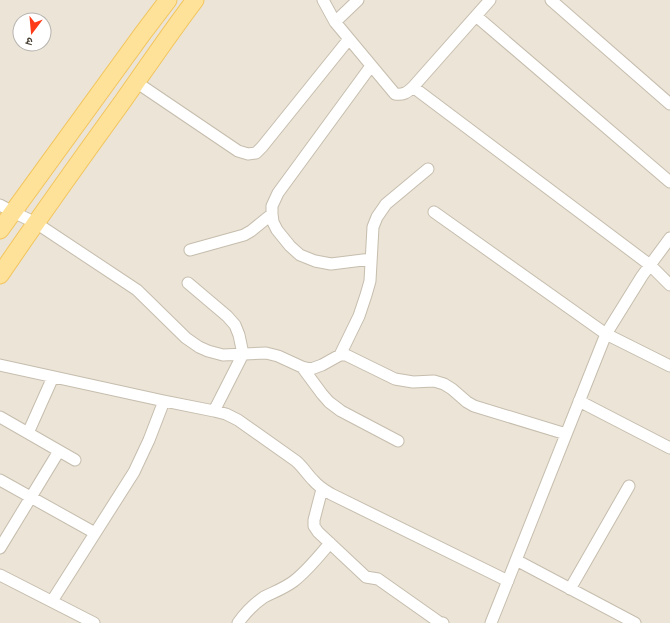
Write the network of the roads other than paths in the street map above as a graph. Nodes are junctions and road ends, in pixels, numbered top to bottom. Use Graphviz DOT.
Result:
graph roads {
  1 [pos="168,0"];
  2 [pos="322,0"];
  3 [pos="358,0"];
  4 [pos="490,0"];
  5 [pos="551,0"];
  6 [pos="191,1"];
  7 [pos="476,16"];
  8 [pos="335,22"];
  9 [pos="349,39"];
  10 [pos="371,66"];
  11 [pos="136,82"];
  12 [pos="413,87"];
  13 [pos="670,104"];
  14 [pos="428,169"];
  15 [pos="670,182"];
  16 [pos="6,208"];
  17 [pos="434,212"];
  18 [pos="272,214"];
  19 [pos="36,223"];
  20 [pos="0,230"];
  21 [pos="670,238"];
  22 [pos="190,250"];
  23 [pos="371,259"];
  24 [pos="650,266"];
  25 [pos="0,275"];
  26 [pos="188,283"];
  27 [pos="670,285"];
  28 [pos="606,334"];
  29 [pos="243,354"];
  30 [pos="340,355"];
  31 [pos="0,366"];
  32 [pos="670,366"];
  33 [pos="302,367"];
  34 [pos="53,377"];
  35 [pos="164,401"];
  36 [pos="579,401"];
  37 [pos="214,411"];
  38 [pos="0,417"];
  39 [pos="28,433"];
  40 [pos="566,434"];
  41 [pos="398,441"];
  42 [pos="670,448"];
  43 [pos="59,451"];
  44 [pos="75,460"];
  45 [pos="0,480"];
  46 [pos="629,486"];
  47 [pos="322,488"];
  48 [pos="31,496"];
  49 [pos="95,533"];
  50 [pos="330,543"];
  51 [pos="0,548"];
  52 [pos="516,560"];
  53 [pos="0,575"];
  54 [pos="508,581"];
  55 [pos="570,589"];
  56 [pos="52,601"];
  57 [pos="94,623"];
  58 [pos="238,623"];
  59 [pos="443,623"];
  60 [pos="491,623"];
  61 [pos="635,623"];
  1 -- 16 [label="main road"];
  2 -- 8 [label="street"];
  3 -- 8 [label="street"];
  4 -- 7 [label="street"];
  5 -- 13 [label="street"];
  6 -- 11 [label="main road"];
  7 -- 12 [label="street"];
  7 -- 15 [label="street"];
  8 -- 9 [label="street"];
  9 -- 10 [label="street"];
  9 -- 11 [label="street"];
  10 -- 12 [label="street"];
  10 -- 18 [label="street"];
  11 -- 19 [label="main road"];
  12 -- 24 [label="street"];
  14 -- 23 [label="street"];
  16 -- 19 [label="street"];
  16 -- 20 [label="main road"];
  17 -- 28 [label="street"];
  18 -- 22 [label="street"];
  18 -- 23 [label="street"];
  19 -- 25 [label="main road"];
  19 -- 29 [label="street"];
  21 -- 24 [label="street"];
  23 -- 30 [label="street"];
  24 -- 27 [label="street"];
  24 -- 28 [label="street"];
  26 -- 29 [label="street"];
  28 -- 32 [label="street"];
  28 -- 36 [label="street"];
  29 -- 33 [label="street"];
  29 -- 37 [label="street"];
  30 -- 33 [label="street"];
  30 -- 40 [label="street"];
  31 -- 34 [label="street"];
  33 -- 41 [label="street"];
  34 -- 35 [label="street"];
  34 -- 39 [label="street"];
  35 -- 37 [label="street"];
  35 -- 49 [label="street"];
  36 -- 40 [label="street"];
  36 -- 42 [label="street"];
  37 -- 47 [label="street"];
  38 -- 39 [label="street"];
  39 -- 43 [label="street"];
  40 -- 52 [label="street"];
  43 -- 44 [label="street"];
  43 -- 48 [label="street"];
  45 -- 48 [label="street"];
  46 -- 55 [label="street"];
  47 -- 50 [label="street"];
  47 -- 54 [label="street"];
  48 -- 49 [label="street"];
  48 -- 51 [label="street"];
  49 -- 56 [label="street"];
  50 -- 58 [label="street"];
  50 -- 59 [label="street"];
  52 -- 54 [label="street"];
  52 -- 55 [label="street"];
  53 -- 56 [label="street"];
  54 -- 60 [label="street"];
  55 -- 61 [label="street"];
  56 -- 57 [label="street"];
}
